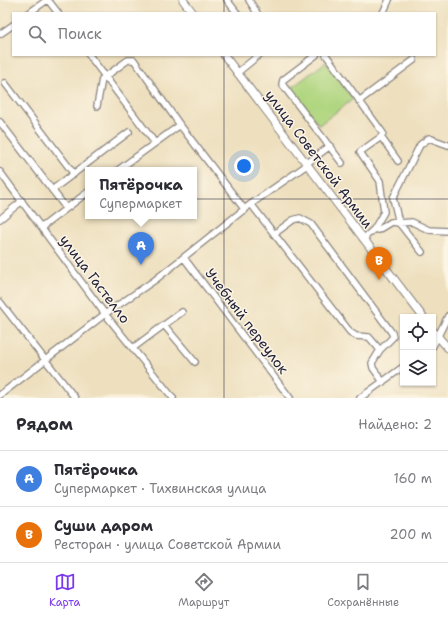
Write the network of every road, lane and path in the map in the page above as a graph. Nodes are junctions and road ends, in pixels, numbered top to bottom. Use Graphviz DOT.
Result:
graph roads {
  1 [pos="48,0"];
  2 [pos="183,0"];
  3 [pos="227,0"];
  4 [pos="249,0"];
  5 [pos="389,0"];
  6 [pos="30,12"];
  7 [pos="57,12"];
  8 [pos="192,12"];
  9 [pos="236,12"];
  10 [pos="256,12"];
  11 [pos="383,12"];
  12 [pos="12,26"];
  13 [pos="0,34"];
  14 [pos="91,56"];
  15 [pos="225,56"];
  16 [pos="258,56"];
  17 [pos="315,56"];
  18 [pos="327,56"];
  19 [pos="414,60"];
  20 [pos="237,73"];
  21 [pos="106,76"];
  22 [pos="5,83"];
  23 [pos="359,100"];
  24 [pos="97,106"];
  25 [pos="0,122"];
  26 [pos="180,125"];
  27 [pos="129,132"];
  28 [pos="381,138"];
  29 [pos="155,143"];
  30 [pos="448,145"];
  31 [pos="330,146"];
  32 [pos="398,161"];
  33 [pos="342,163"];
  34 [pos="307,164"];
  35 [pos="122,167"];
  36 [pos="0,172"];
  37 [pos="74,174"];
  38 [pos="52,190"];
  39 [pos="85,194"];
  40 [pos="22,201"];
  41 [pos="251,204"];
  42 [pos="66,208"];
  43 [pos="245,210"];
  44 [pos="0,219"];
  45 [pos="399,223"];
  46 [pos="42,227"];
  47 [pos="374,229"];
  48 [pos="448,231"];
  49 [pos="274,234"];
  50 [pos="363,239"];
  51 [pos="422,252"];
  52 [pos="184,258"];
  53 [pos="0,302"];
  54 [pos="182,312"];
  55 [pos="105,314"];
  56 [pos="421,314"];
  57 [pos="448,316"];
  58 [pos="164,325"];
  59 [pos="436,335"];
  60 [pos="438,338"];
  61 [pos="436,341"];
  62 [pos="133,348"];
  63 [pos="448,348"];
  64 [pos="380,350"];
  65 [pos="45,361"];
  66 [pos="195,362"];
  67 [pos="400,369"];
  68 [pos="383,382"];
  69 [pos="0,395"];
  70 [pos="75,398"];
  71 [pos="173,398"];
  72 [pos="290,398"];
  73 [pos="360,398"];
  1 -- 6 [label="street"];
  1 -- 7 [label="street"];
  2 -- 8 [label="main road"];
  3 -- 9 [label="street"];
  4 -- 10 [label="street"];
  5 -- 11 [label="street"];
  12 -- 13 [label="street"];
  14 -- 21 [label="street"];
  15 -- 20 [label="main road, улица Советской Армии"];
  16 -- 20 [label="street"];
  17 -- 31 [label="street"];
  18 -- 23 [label="street"];
  19 -- 23 [label="street"];
  20 -- 34 [label="main road, улица Советской Армии"];
  21 -- 24 [label="street"];
  21 -- 26 [label="street"];
  21 -- 29 [label="street"];
  22 -- 37 [label="street"];
  23 -- 28 [label="street"];
  25 -- 38 [label="street"];
  26 -- 29 [label="street"];
  26 -- 43 [label="street"];
  27 -- 37 [label="street"];
  28 -- 32 [label="street"];
  28 -- 47 [label="street"];
  29 -- 35 [label="street"];
  30 -- 45 [label="street"];
  31 -- 33 [label="street"];
  31 -- 34 [label="street"];
  34 -- 41 [label="street"];
  34 -- 50 [label="main road, улица Советской Армии"];
  36 -- 40 [label="street, улица Гастелло"];
  37 -- 38 [label="street"];
  38 -- 42 [label="street"];
  39 -- 42 [label="street"];
  40 -- 44 [label="street"];
  40 -- 46 [label="street, улица Гастелло"];
  41 -- 43 [label="street"];
  41 -- 49 [label="street"];
  42 -- 46 [label="street"];
  43 -- 52 [label="street"];
  45 -- 47 [label="street"];
  45 -- 48 [label="street"];
  45 -- 51 [label="street"];
  46 -- 55 [label="street, улица Гастелло"];
  47 -- 50 [label="street"];
  49 -- 64 [label="street"];
  49 -- 64 [label="street"];
  50 -- 56 [label="main road, улица Советской Армии"];
  52 -- 55 [label="street"];
  52 -- 72 [label="street, Учебный переулок"];
  53 -- 65 [label="street"];
  54 -- 58 [label="street"];
  55 -- 62 [label="street, улица Гастелло"];
  55 -- 65 [label="street"];
  57 -- 60 [label="street"];
  58 -- 62 [label="street"];
  58 -- 66 [label="street"];
  59 -- 60 [label="main road"];
  60 -- 61 [label="street"];
  60 -- 63 [label="main road"];
  62 -- 71 [label="street, улица Гастелло"];
  64 -- 68 [label="street"];
  65 -- 69 [label="street"];
  65 -- 70 [label="street"];
  67 -- 68 [label="street"];
  68 -- 73 [label="street"];
}
